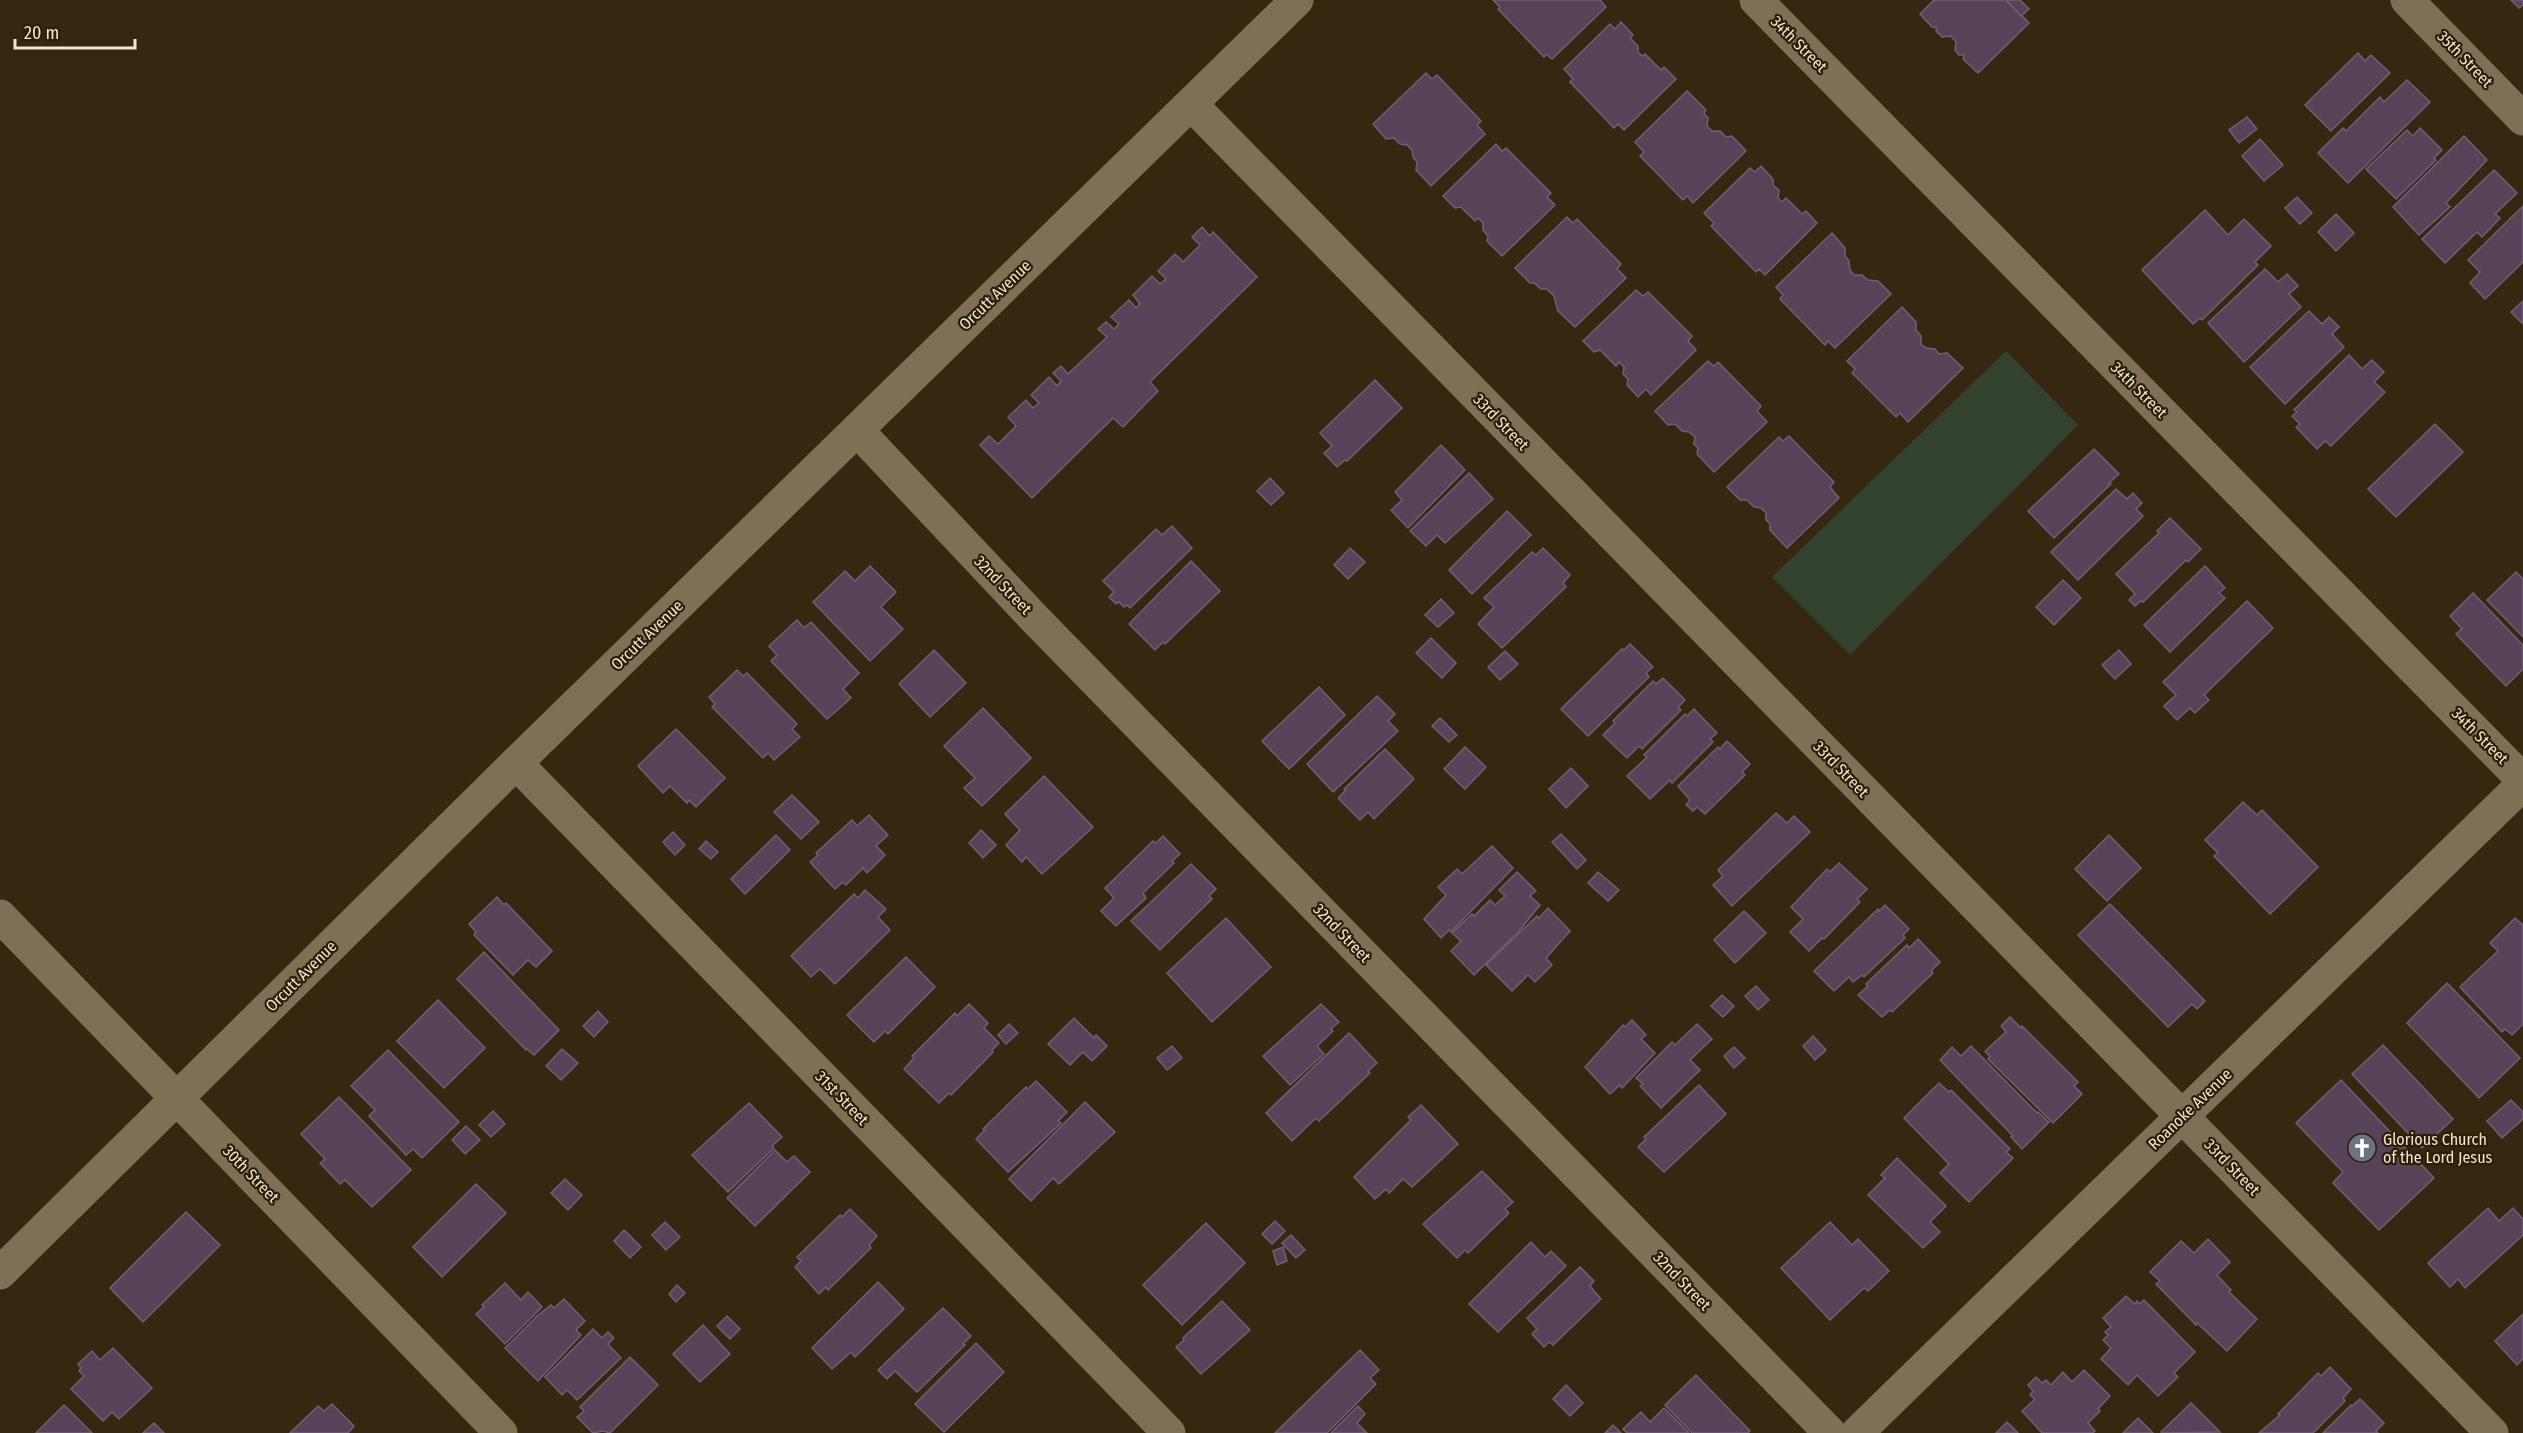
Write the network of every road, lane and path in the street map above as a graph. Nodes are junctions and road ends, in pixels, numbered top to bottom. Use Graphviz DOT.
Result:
graph roads {
  1 [pos="1297,0"];
  2 [pos="1756,0"];
  3 [pos="2407,0"];
  4 [pos="1191,104"];
  5 [pos="2523,119"];
  6 [pos="857,430"];
  7 [pos="516,763"];
  8 [pos="2523,782"];
  9 [pos="0,916"];
  10 [pos="177,1098"];
  11 [pos="2183,1117"];
  12 [pos="0,1273"];
  13 [pos="501,1433"];
  14 [pos="1169,1433"];
  15 [pos="1830,1433"];
  16 [pos="1857,1433"];
  17 [pos="2492,1433"];
  1 -- 4 [label="street, Orcutt Avenue"];
  2 -- 8 [label="street, 34th Street"];
  3 -- 5 [label="street, 35th Street"];
  4 -- 6 [label="street, Orcutt Avenue"];
  4 -- 11 [label="street, 33rd Street"];
  6 -- 7 [label="street, Orcutt Avenue"];
  6 -- 15 [label="street, 32nd Street"];
  7 -- 10 [label="street, Orcutt Avenue"];
  7 -- 14 [label="street, 31st Street"];
  8 -- 11 [label="street, Roanoke Avenue"];
  9 -- 10 [label="street, 30th Street"];
  10 -- 12 [label="street, Orcutt Avenue"];
  10 -- 13 [label="street, 30th Street"];
  11 -- 16 [label="street, Roanoke Avenue"];
  11 -- 17 [label="street, 33rd Street"];
}
